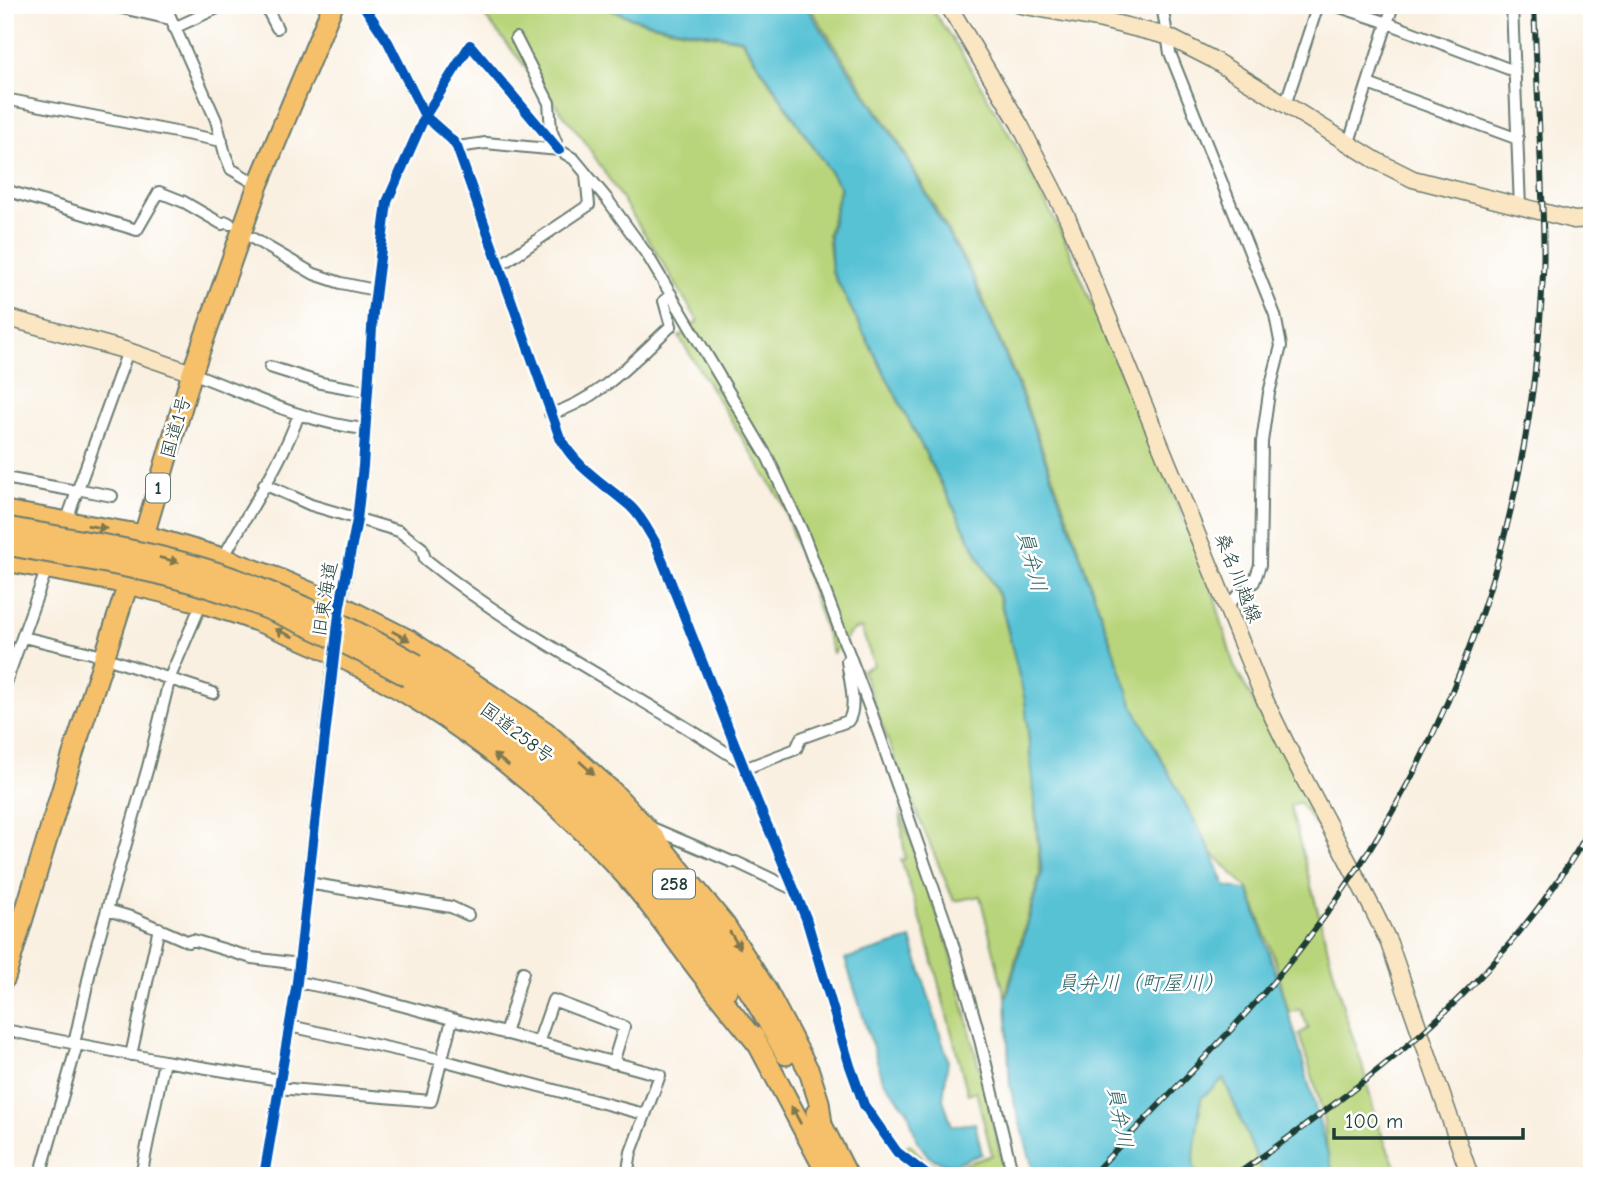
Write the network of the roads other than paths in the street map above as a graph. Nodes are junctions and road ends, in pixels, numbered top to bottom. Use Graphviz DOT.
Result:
graph roads {
  1 [pos="109,5"];
  2 [pos="165,5"];
  3 [pos="224,5"];
  4 [pos="265,5"];
  5 [pos="333,5"];
  6 [pos="363,5"];
  7 [pos="948,5"];
  8 [pos="1020,5"];
  9 [pos="1162,5"];
  10 [pos="1318,5"];
  11 [pos="1334,5"];
  12 [pos="1393,5"];
  13 [pos="1512,5"];
  14 [pos="172,23"];
  15 [pos="1388,23"];
  16 [pos="277,28"];
  17 [pos="1167,36"];
  18 [pos="516,38"];
  19 [pos="1514,71"];
  20 [pos="1368,84"];
  21 [pos="5,99"];
  22 [pos="1284,103"];
  23 [pos="425,116"];
  24 [pos="1518,139"];
  25 [pos="222,141"];
  26 [pos="1349,142"];
  27 [pos="457,147"];
  28 [pos="559,150"];
  29 [pos="586,175"];
  30 [pos="258,185"];
  31 [pos="5,190"];
  32 [pos="1520,208"];
  33 [pos="1592,219"];
  34 [pos="230,225"];
  35 [pos="252,238"];
  36 [pos="499,266"];
  37 [pos="375,290"];
  38 [pos="671,294"];
  39 [pos="5,317"];
  40 [pos="128,351"];
  41 [pos="270,367"];
  42 [pos="192,373"];
  43 [pos="366,391"];
  44 [pos="299,414"];
  45 [pos="550,414"];
  46 [pos="365,429"];
  47 [pos="5,478"];
  48 [pos="264,484"];
  49 [pos="76,490"];
  50 [pos="112,496"];
  51 [pos="357,520"];
  52 [pos="66,522"];
  53 [pos="6,528"];
  54 [pos="144,535"];
  55 [pos="223,558"];
  56 [pos="5,561"];
  57 [pos="47,568"];
  58 [pos="128,584"];
  59 [pos="202,602"];
  60 [pos="340,605"];
  61 [pos="1227,605"];
  62 [pos="23,637"];
  63 [pos="845,643"];
  64 [pos="334,655"];
  65 [pos="104,659"];
  66 [pos="412,671"];
  67 [pos="170,677"];
  68 [pos="5,685"];
  69 [pos="213,692"];
  70 [pos="743,766"];
  71 [pos="643,824"];
  72 [pos="308,883"];
  73 [pos="795,890"];
  74 [pos="107,910"];
  75 [pos="468,915"];
  76 [pos="159,928"];
  77 [pos="299,964"];
  78 [pos="6,970"];
  79 [pos="523,972"];
  80 [pos="297,982"];
  81 [pos="452,1020"];
  82 [pos="290,1026"];
  83 [pos="5,1030"];
  84 [pos="505,1034"];
  85 [pos="538,1042"];
  86 [pos="76,1044"];
  87 [pos="760,1045"];
  88 [pos="131,1055"];
  89 [pos="442,1060"];
  90 [pos="164,1061"];
  91 [pos="613,1063"];
  92 [pos="279,1084"];
  93 [pos="644,1114"];
  94 [pos="822,1124"];
  95 [pos="40,1176"];
  96 [pos="141,1176"];
  97 [pos="264,1176"];
  98 [pos="627,1176"];
  99 [pos="828,1176"];
  100 [pos="848,1176"];
  101 [pos="928,1176"];
  102 [pos="1013,1176"];
  103 [pos="1470,1176"];
  1 -- 14 [label="street"];
  2 -- 14 [label="street"];
  3 -- 14 [label="street"];
  4 -- 16 [label="street"];
  5 -- 30 [label="highway, 国道1号 / 1"];
  6 -- 23 [label="street"];
  7 -- 61 [label="main road, 桑名川越線"];
  8 -- 17 [label="main road"];
  9 -- 17 [label="street"];
  10 -- 22 [label="street"];
  11 -- 15 [label="street"];
  12 -- 15 [label="street"];
  13 -- 19 [label="street"];
  14 -- 25 [label="street"];
  15 -- 19 [label="street"];
  15 -- 20 [label="street"];
  17 -- 22 [label="main road"];
  17 -- 61 [label="street"];
  18 -- 28 [label="street"];
  19 -- 24 [label="street"];
  20 -- 24 [label="street"];
  20 -- 26 [label="street"];
  21 -- 25 [label="street"];
  22 -- 26 [label="main road"];
  23 -- 27 [label="street"];
  23 -- 28 [label="street, 旧東海道"];
  23 -- 37 [label="street, 旧東海道"];
  24 -- 32 [label="street"];
  25 -- 30 [label="street"];
  26 -- 32 [label="main road"];
  27 -- 28 [label="street"];
  27 -- 36 [label="street"];
  28 -- 29 [label="street"];
  29 -- 36 [label="street"];
  29 -- 38 [label="street"];
  30 -- 42 [label="highway, 国道1号 / 1"];
  31 -- 34 [label="street"];
  32 -- 33 [label="main road"];
  35 -- 37 [label="street"];
  36 -- 45 [label="street"];
  37 -- 43 [label="street, 旧東海道"];
  38 -- 45 [label="street"];
  38 -- 63 [label="street"];
  39 -- 40 [label="main road"];
  40 -- 42 [label="main road"];
  40 -- 49 [label="street"];
  41 -- 43 [label="street"];
  42 -- 44 [label="street"];
  42 -- 54 [label="highway, 国道1号 / 1"];
  43 -- 46 [label="street, 旧東海道"];
  44 -- 46 [label="street"];
  44 -- 48 [label="street"];
  45 -- 70 [label="street"];
  46 -- 51 [label="street, 旧東海道"];
  47 -- 49 [label="street"];
  48 -- 51 [label="street"];
  48 -- 55 [label="street"];
  49 -- 50 [label="street"];
  49 -- 52 [label="street"];
  51 -- 60 [label="street, 旧東海道"];
  51 -- 70 [label="street"];
  52 -- 53 [label="highway"];
  52 -- 54 [label="highway, one-way"];
  53 -- 66 [label="highway, 国道258号 / 258, bridge"];
  54 -- 55 [label="highway"];
  54 -- 58 [label="highway, 国道1号 / 1"];
  55 -- 60 [label="highway"];
  56 -- 57 [label="highway"];
  57 -- 58 [label="highway"];
  57 -- 62 [label="street"];
  58 -- 59 [label="highway"];
  58 -- 65 [label="highway, 国道1号 / 1"];
  64 -- 59 [label="highway, one-way"];
  59 -- 67 [label="street"];
  60 -- 64 [label="street, 旧東海道"];
  60 -- 71 [label="highway, one-way"];
  61 -- 103 [label="main road, 桑名川越線"];
  62 -- 65 [label="street"];
  62 -- 68 [label="street"];
  63 -- 70 [label="street"];
  63 -- 102 [label="street"];
  64 -- 72 [label="street, 旧東海道"];
  87 -- 64 [label="highway, one-way"];
  65 -- 67 [label="street"];
  65 -- 78 [label="highway, 国道1号 / 1"];
  66 -- 87 [label="highway, 国道258号 / 258"];
  66 -- 94 [label="highway, 国道258号 / 258"];
  67 -- 69 [label="street"];
  67 -- 74 [label="street"];
  70 -- 73 [label="street"];
  71 -- 73 [label="street"];
  71 -- 94 [label="highway, one-way"];
  72 -- 75 [label="street"];
  72 -- 77 [label="street, 旧東海道"];
  73 -- 101 [label="street"];
  74 -- 76 [label="street"];
  74 -- 86 [label="street"];
  76 -- 77 [label="street"];
  76 -- 88 [label="street"];
  77 -- 80 [label="street, 旧東海道"];
  79 -- 84 [label="street"];
  80 -- 81 [label="street"];
  80 -- 82 [label="street, 旧東海道"];
  81 -- 84 [label="street"];
  81 -- 89 [label="street"];
  82 -- 89 [label="street"];
  82 -- 92 [label="street, 旧東海道"];
  83 -- 86 [label="street"];
  84 -- 85 [label="street"];
  85 -- 91 [label="street"];
  85 -- 91 [label="street"];
  86 -- 88 [label="street"];
  86 -- 95 [label="street"];
  99 -- 87 [label="highway, 国道258号 / 258, one-way"];
  88 -- 90 [label="street"];
  89 -- 92 [label="street"];
  89 -- 93 [label="street"];
  90 -- 92 [label="street"];
  90 -- 96 [label="street"];
  91 -- 93 [label="street"];
  92 -- 97 [label="street, 旧東海道"];
  93 -- 98 [label="street"];
  94 -- 100 [label="highway, 国道258号 / 258"];
}
